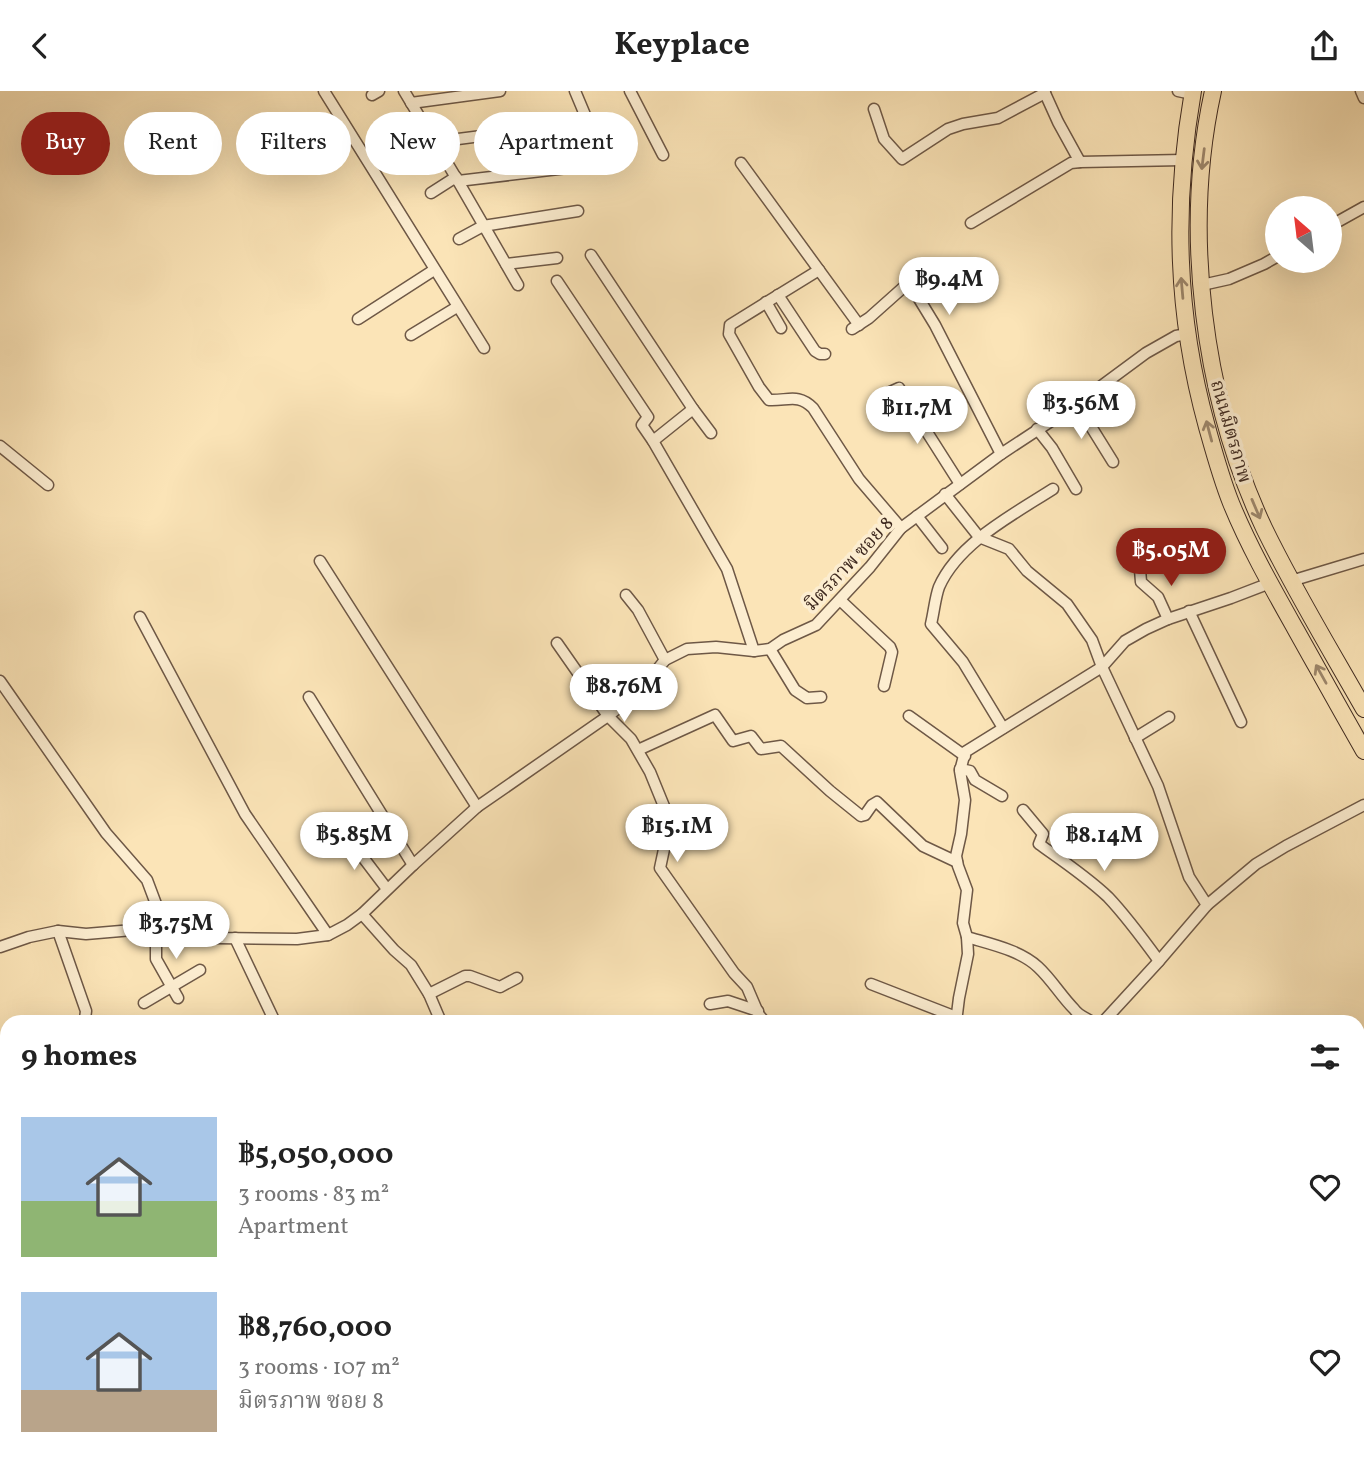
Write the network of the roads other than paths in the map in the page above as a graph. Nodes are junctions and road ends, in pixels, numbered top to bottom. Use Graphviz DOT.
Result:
graph roads {
  1 [pos="324,91"];
  2 [pos="404,91"];
  3 [pos="500,91"];
  4 [pos="575,91"];
  5 [pos="630,91"];
  6 [pos="1213,91"];
  7 [pos="1361,91"];
  8 [pos="1045,92"];
  9 [pos="1188,92"];
  10 [pos="1364,98"];
  11 [pos="411,103"];
  12 [pos="874,109"];
  13 [pos="416,112"];
  14 [pos="460,139"];
  15 [pos="663,155"];
  16 [pos="1184,160"];
  17 [pos="1080,162"];
  18 [pos="741,163"];
  19 [pos="455,175"];
  20 [pos="496,175"];
  21 [pos="457,179"];
  22 [pos="431,193"];
  23 [pos="1364,208"];
  24 [pos="578,211"];
  25 [pos="1342,220"];
  26 [pos="971,223"];
  27 [pos="483,226"];
  28 [pos="459,239"];
  29 [pos="591,255"];
  30 [pos="557,258"];
  31 [pos="1265,263"];
  32 [pos="506,264"];
  33 [pos="434,270"];
  34 [pos="818,270"];
  35 [pos="557,281"];
  36 [pos="518,285"];
  37 [pos="1202,285"];
  38 [pos="778,295"];
  39 [pos="766,302"];
  40 [pos="457,307"];
  41 [pos="358,319"];
  42 [pos="781,328"];
  43 [pos="1187,334"];
  44 [pos="411,335"];
  45 [pos="484,348"];
  46 [pos="825,354"];
  47 [pos="877,398"];
  48 [pos="1077,404"];
  49 [pos="694,409"];
  50 [pos="1037,429"];
  51 [pos="711,433"];
  52 [pos="653,441"];
  53 [pos="0,446"];
  54 [pos="1001,454"];
  55 [pos="1112,462"];
  56 [pos="960,484"];
  57 [pos="48,485"];
  58 [pos="1053,489"];
  59 [pos="1076,489"];
  60 [pos="945,494"];
  61 [pos="917,516"];
  62 [pos="901,529"];
  63 [pos="979,537"];
  64 [pos="942,548"];
  65 [pos="1364,559"];
  66 [pos="320,561"];
  67 [pos="1140,569"];
  68 [pos="1291,581"];
  69 [pos="1270,583"];
  70 [pos="626,595"];
  71 [pos="840,600"];
  72 [pos="1189,611"];
  73 [pos="140,617"];
  74 [pos="1168,619"];
  75 [pos="557,643"];
  76 [pos="770,649"];
  77 [pos="754,651"];
  78 [pos="665,660"];
  79 [pos="1102,667"];
  80 [pos="0,681"];
  81 [pos="884,686"];
  82 [pos="309,697"];
  83 [pos="821,697"];
  84 [pos="1364,709"];
  85 [pos="608,716"];
  86 [pos="909,716"];
  87 [pos="1169,717"];
  88 [pos="1241,722"];
  89 [pos="1003,728"];
  90 [pos="1135,738"];
  91 [pos="638,750"];
  92 [pos="1364,751"];
  93 [pos="965,755"];
  94 [pos="960,769"];
  95 [pos="1002,796"];
  96 [pos="1364,805"];
  97 [pos="477,807"];
  98 [pos="1023,810"];
  99 [pos="346,835"];
  100 [pos="957,862"];
  101 [pos="412,865"];
  102 [pos="387,889"];
  103 [pos="1207,905"];
  104 [pos="362,914"];
  105 [pos="156,929"];
  106 [pos="58,931"];
  107 [pos="328,935"];
  108 [pos="967,937"];
  109 [pos="235,938"];
  110 [pos="0,947"];
  111 [pos="1159,961"];
  112 [pos="200,971"];
  113 [pos="517,978"];
  114 [pos="871,983"];
  115 [pos="172,987"];
  116 [pos="429,994"];
  117 [pos="178,998"];
  118 [pos="144,1003"];
  119 [pos="710,1004"];
  120 [pos="758,1011"];
  121 [pos="86,1015"];
  122 [pos="272,1015"];
  123 [pos="438,1015"];
  124 [pos="761,1015"];
  125 [pos="945,1015"];
  126 [pos="957,1015"];
  127 [pos="1081,1015"];
  128 [pos="1109,1015"];
  1 -- 33 [label="street"];
  2 -- 11 [label="street"];
  3 -- 11 [label="street"];
  4 -- 14 [label="street"];
  5 -- 15 [label="street"];
  6 -- 37 [label="highway, ถนนมิตรภาพ, one-way"];
  7 -- 10 [label="street"];
  8 -- 12 [label="street"];
  8 -- 17 [label="street"];
  9 -- 16 [label="highway, ถนนมิตรภาพ"];
  11 -- 13 [label="street"];
  16 -- 17 [label="street"];
  43 -- 16 [label="highway, ถนนมิตรภาพ, one-way"];
  17 -- 26 [label="street"];
  18 -- 34 [label="street"];
  19 -- 21 [label="street"];
  20 -- 21 [label="street"];
  21 -- 22 [label="street"];
  21 -- 27 [label="street"];
  23 -- 25 [label="street"];
  24 -- 27 [label="street"];
  27 -- 28 [label="street"];
  27 -- 32 [label="street"];
  29 -- 49 [label="street"];
  30 -- 32 [label="street"];
  31 -- 37 [label="street"];
  32 -- 36 [label="street"];
  33 -- 40 [label="street"];
  33 -- 41 [label="street"];
  34 -- 38 [label="street"];
  34 -- 54 [label="street"];
  35 -- 52 [label="street"];
  37 -- 68 [label="highway, ถนนมิตรภาพ, one-way"];
  38 -- 39 [label="street"];
  38 -- 46 [label="street"];
  39 -- 42 [label="street"];
  39 -- 62 [label="street"];
  40 -- 44 [label="street"];
  40 -- 45 [label="street"];
  43 -- 48 [label="street, มิตรภาพ ซอย 8"];
  69 -- 43 [label="highway, ถนนมิตรภาพ, one-way"];
  47 -- 56 [label="street"];
  48 -- 50 [label="street, มิตรภาพ ซอย 8"];
  48 -- 55 [label="street"];
  49 -- 51 [label="street"];
  49 -- 52 [label="street"];
  50 -- 54 [label="street, มิตรภาพ ซอย 8"];
  50 -- 59 [label="street"];
  52 -- 77 [label="street"];
  53 -- 57 [label="street"];
  54 -- 56 [label="street, มิตรภาพ ซอย 8"];
  56 -- 60 [label="street, มิตรภาพ ซอย 8"];
  58 -- 63 [label="street"];
  60 -- 61 [label="street, มิตรภาพ ซอย 8"];
  60 -- 63 [label="street"];
  61 -- 62 [label="street, มิตรภาพ ซอย 8"];
  61 -- 64 [label="street"];
  62 -- 71 [label="street, มิตรภาพ ซอย 8"];
  63 -- 79 [label="street"];
  63 -- 89 [label="street"];
  65 -- 68 [label="street"];
  66 -- 97 [label="street"];
  67 -- 74 [label="street"];
  68 -- 84 [label="highway, ถนนมิตรภาพ"];
  69 -- 72 [label="street"];
  92 -- 69 [label="highway, ถนนมิตรภาพ, one-way"];
  70 -- 78 [label="street"];
  71 -- 76 [label="street, มิตรภาพ ซอย 8"];
  71 -- 81 [label="street"];
  72 -- 74 [label="street"];
  72 -- 88 [label="street"];
  73 -- 107 [label="street"];
  74 -- 79 [label="street"];
  75 -- 85 [label="street"];
  76 -- 77 [label="street, มิตรภาพ ซอย 8"];
  76 -- 83 [label="street"];
  77 -- 78 [label="street, มิตรภาพ ซอย 8"];
  78 -- 85 [label="street"];
  79 -- 89 [label="street"];
  79 -- 90 [label="street"];
  80 -- 105 [label="street"];
  82 -- 101 [label="street"];
  85 -- 91 [label="street"];
  85 -- 97 [label="street"];
  86 -- 93 [label="street"];
  87 -- 90 [label="street"];
  89 -- 93 [label="street"];
  90 -- 103 [label="street"];
  91 -- 100 [label="street"];
  91 -- 120 [label="street"];
  93 -- 94 [label="street"];
  94 -- 95 [label="street"];
  94 -- 100 [label="street"];
  96 -- 103 [label="street"];
  97 -- 101 [label="street"];
  98 -- 111 [label="street"];
  99 -- 102 [label="street"];
  100 -- 108 [label="street"];
  101 -- 102 [label="street"];
  102 -- 104 [label="street"];
  103 -- 111 [label="street"];
  104 -- 107 [label="street"];
  104 -- 116 [label="street"];
  105 -- 106 [label="street"];
  105 -- 109 [label="street"];
  105 -- 115 [label="street"];
  106 -- 110 [label="street"];
  106 -- 121 [label="street"];
  107 -- 109 [label="street"];
  108 -- 126 [label="street"];
  108 -- 127 [label="street"];
  109 -- 122 [label="street"];
  111 -- 128 [label="street"];
  112 -- 115 [label="street"];
  113 -- 116 [label="street"];
  114 -- 125 [label="street"];
  115 -- 117 [label="street"];
  115 -- 118 [label="street"];
  116 -- 123 [label="street"];
  119 -- 120 [label="street"];
  120 -- 124 [label="street"];
}
